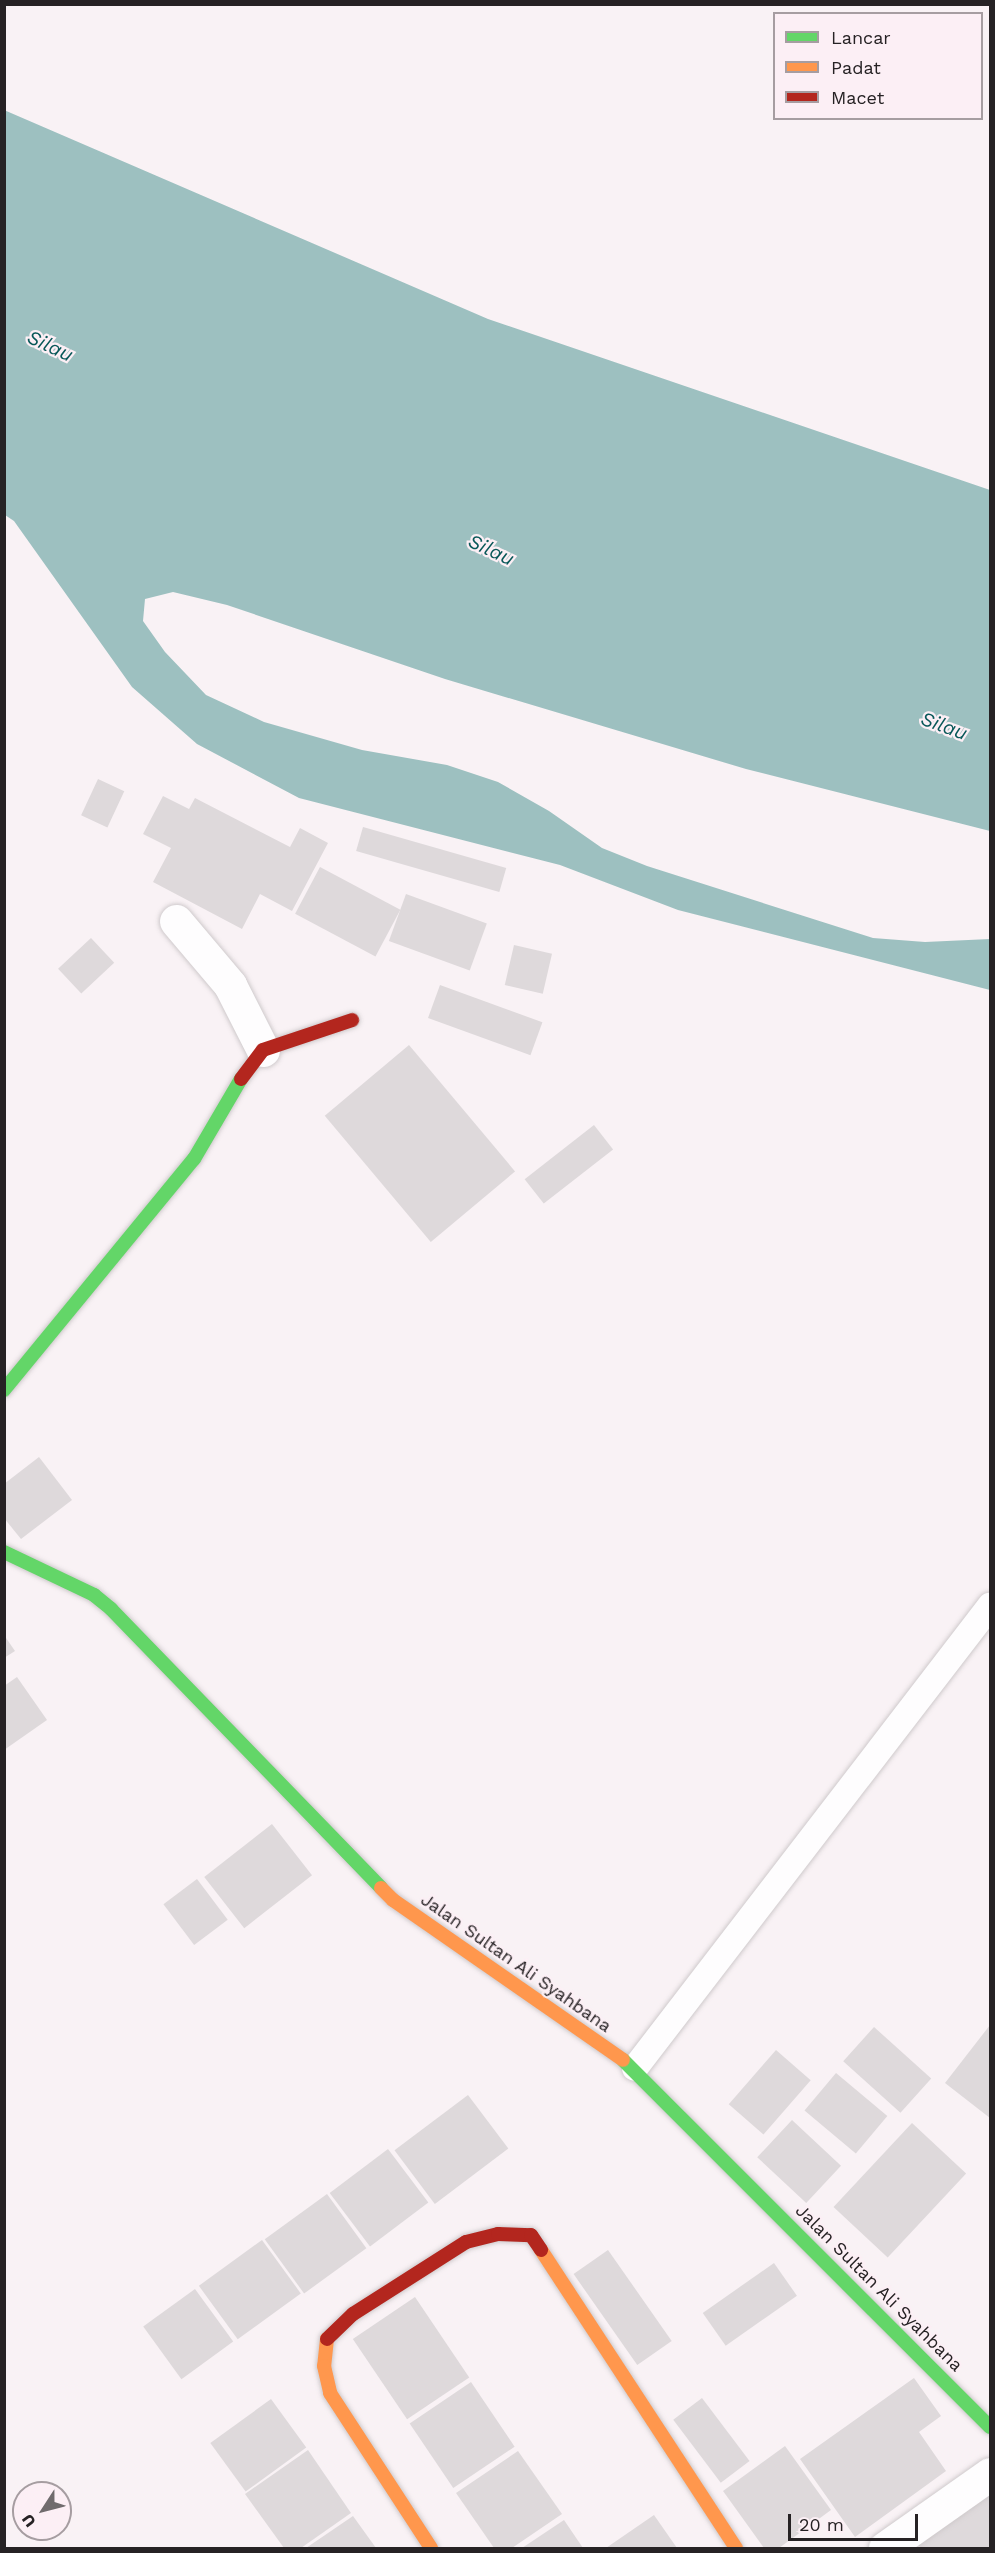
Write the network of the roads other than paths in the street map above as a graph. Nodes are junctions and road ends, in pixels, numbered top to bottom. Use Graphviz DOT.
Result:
graph roads {
  1 [pos="176,921"];
  2 [pos="352,1020"];
  3 [pos="263,1050"];
  4 [pos="4,1390"];
  5 [pos="4,1552"];
  6 [pos="990,1606"];
  7 [pos="635,2068"];
  8 [pos="990,2427"];
  9 [pos="990,2474"];
  10 [pos="431,2548"];
  11 [pos="736,2548"];
  12 [pos="885,2548"];
  1 -- 3 [label="street"];
  2 -- 3 [label="street"];
  3 -- 4 [label="street"];
  5 -- 7 [label="street, Jalan Sultan Ali Syahbana"];
  6 -- 7 [label="lane"];
  7 -- 8 [label="street, Jalan Sultan Ali Syahbana"];
  9 -- 12 [label="street"];
  10 -- 11 [label="street"];
}
